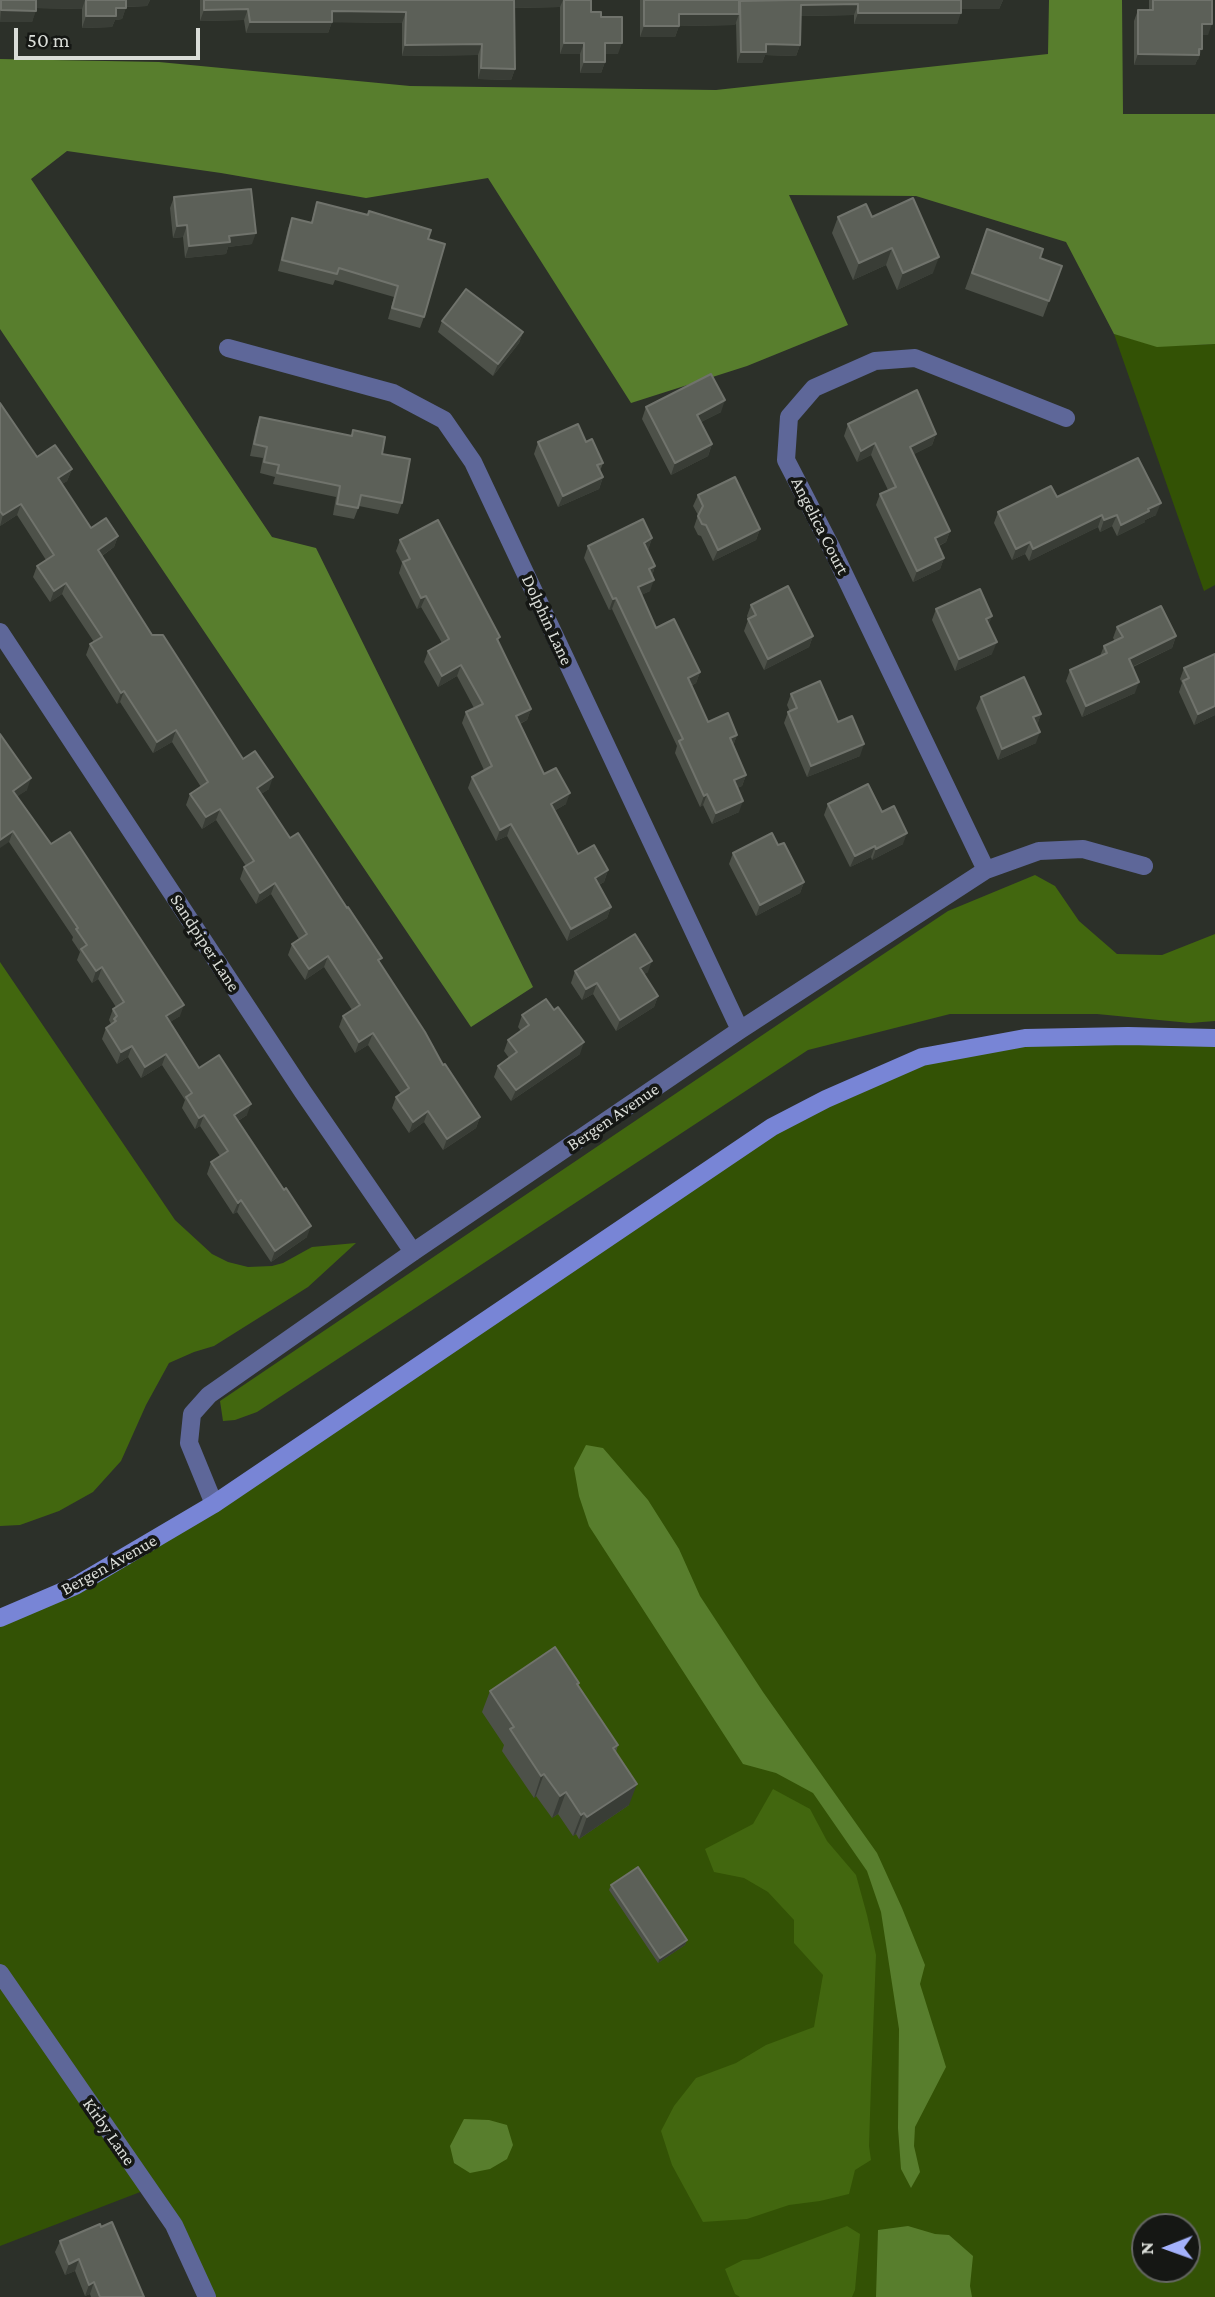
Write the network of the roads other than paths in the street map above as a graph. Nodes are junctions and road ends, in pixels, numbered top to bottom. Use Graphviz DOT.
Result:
graph roads {
  1 [pos="228,348"];
  2 [pos="1066,418"];
  3 [pos="0,632"];
  4 [pos="1144,866"];
  5 [pos="986,870"];
  6 [pos="740,1030"];
  7 [pos="1215,1038"];
  8 [pos="413,1252"];
  9 [pos="214,1504"];
  10 [pos="0,1618"];
  11 [pos="0,1973"];
  12 [pos="207,2297"];
  1 -- 6 [label="street, Dolphin Lane"];
  2 -- 5 [label="street, Angelica Court"];
  3 -- 8 [label="street, Sandpiper Lane"];
  4 -- 5 [label="street, Bergen Avenue"];
  5 -- 6 [label="street, Bergen Avenue"];
  6 -- 8 [label="street, Bergen Avenue"];
  7 -- 9 [label="main road, Bergen Avenue"];
  8 -- 9 [label="street, Bergen Avenue"];
  9 -- 10 [label="main road, Bergen Avenue"];
  11 -- 12 [label="street, Kirby Lane"];
}
